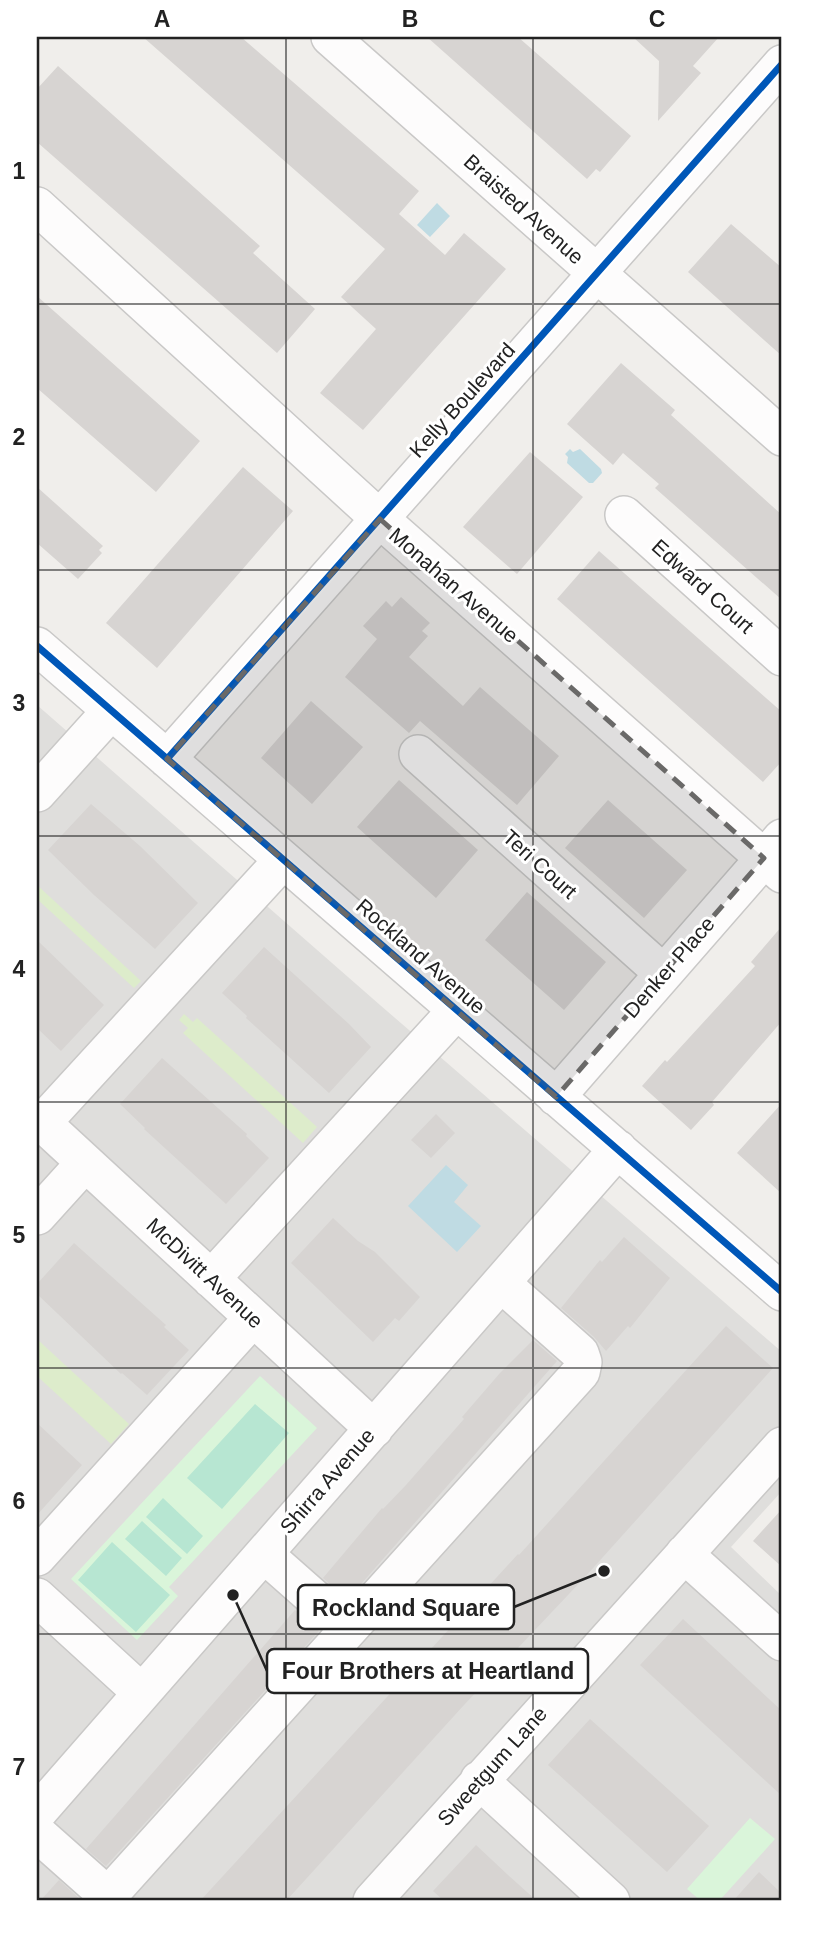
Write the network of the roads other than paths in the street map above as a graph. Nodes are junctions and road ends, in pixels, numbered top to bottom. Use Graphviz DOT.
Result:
graph roads {
  1 [pos="330,37"];
  2 [pos="782,64"];
  3 [pos="37,206"];
  4 [pos="597,274"];
  5 [pos="782,437"];
  6 [pos="624,515"];
  7 [pos="380,519"];
  8 [pos="37,646"];
  9 [pos="782,657"];
  10 [pos="111,710"];
  11 [pos="418,754"];
  12 [pos="167,759"];
  13 [pos="37,793"];
  14 [pos="776,857"];
  15 [pos="283,860"];
  16 [pos="663,973"];
  17 [pos="457,1010"];
  18 [pos="556,1097"];
  19 [pos="40,1120"];
  20 [pos="618,1149"];
  21 [pos="85,1163"];
  22 [pos="37,1216"];
  23 [pos="211,1279"];
  24 [pos="500,1283"];
  25 [pos="782,1292"];
  26 [pos="253,1318"];
  27 [pos="374,1429"];
  28 [pos="782,1446"];
  29 [pos="264,1554"];
  30 [pos="684,1554"];
  31 [pos="37,1557"];
  32 [pos="37,1597"];
  33 [pos="349,1629"];
  34 [pos="782,1642"];
  35 [pos="142,1693"];
  36 [pos="479,1780"];
  37 [pos="37,1813"];
  38 [pos="37,1833"];
  39 [pos="372,1901"];
  40 [pos="611,1901"];
  1 -- 4 [label="street, Braisted Avenue"];
  2 -- 4 [label="street, Kelly Boulevard"];
  3 -- 7 [label="street, Monahan Avenue"];
  4 -- 5 [label="street, Braisted Avenue"];
  4 -- 7 [label="street, Kelly Boulevard"];
  6 -- 9 [label="street, Edward Court"];
  7 -- 12 [label="street, Kelly Boulevard"];
  7 -- 14 [label="street, Monahan Avenue"];
  8 -- 10 [label="street, Rockland Avenue"];
  10 -- 12 [label="street, Rockland Avenue"];
  10 -- 13 [label="street"];
  11 -- 16 [label="street, Teri Court"];
  12 -- 15 [label="street, Rockland Avenue"];
  14 -- 16 [label="street, Denker Place"];
  15 -- 17 [label="street, Rockland Avenue"];
  15 -- 19 [label="street"];
  16 -- 18 [label="street, Denker Place"];
  17 -- 18 [label="street, Rockland Avenue"];
  17 -- 23 [label="street"];
  18 -- 20 [label="street, Rockland Avenue"];
  19 -- 21 [label="street, McDivitt Avenue"];
  20 -- 24 [label="street, Shirra Avenue"];
  20 -- 25 [label="street, Rockland Avenue"];
  21 -- 22 [label="street"];
  21 -- 23 [label="street, McDivitt Avenue"];
  23 -- 26 [label="street, McDivitt Avenue"];
  24 -- 27 [label="street, Shirra Avenue"];
  24 -- 33 [label="street"];
  26 -- 27 [label="street, McDivitt Avenue"];
  26 -- 31 [label="street"];
  27 -- 29 [label="street, Shirra Avenue"];
  28 -- 30 [label="street, Sweetgum Lane"];
  29 -- 33 [label="street"];
  29 -- 35 [label="street, Shirra Avenue"];
  30 -- 34 [label="street"];
  30 -- 36 [label="street, Sweetgum Lane"];
  32 -- 35 [label="street"];
  33 -- 38 [label="street"];
  35 -- 37 [label="street, Shirra Avenue"];
  36 -- 39 [label="street, Sweetgum Lane"];
  36 -- 40 [label="street"];
}
